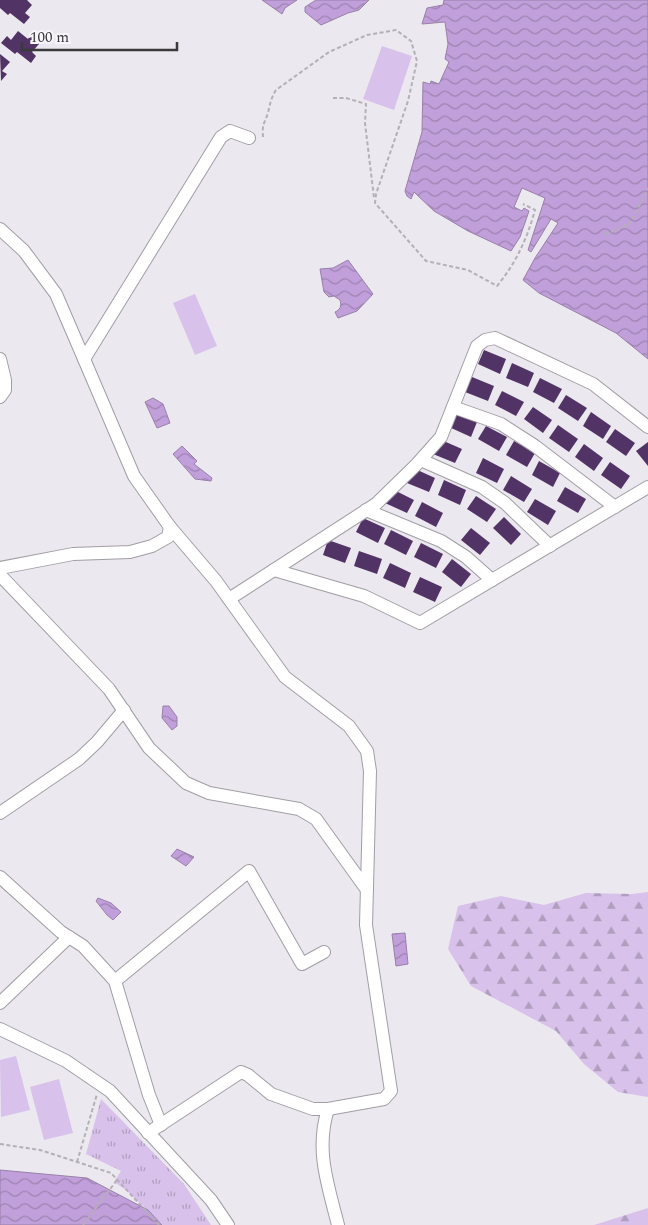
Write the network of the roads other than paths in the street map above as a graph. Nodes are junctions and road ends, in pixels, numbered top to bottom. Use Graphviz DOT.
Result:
graph roads {
  1 [pos="249,138"];
  2 [pos="0,229"];
  3 [pos="0,359"];
  4 [pos="84,359"];
  5 [pos="0,397"];
  6 [pos="453,407"];
  7 [pos="648,426"];
  8 [pos="421,460"];
  9 [pos="648,487"];
  10 [pos="615,507"];
  11 [pos="366,510"];
  12 [pos="170,527"];
  13 [pos="550,546"];
  14 [pos="0,568"];
  15 [pos="274,570"];
  16 [pos="0,575"];
  17 [pos="492,580"];
  18 [pos="230,599"];
  19 [pos="124,710"];
  20 [pos="0,812"];
  21 [pos="0,877"];
  22 [pos="367,890"];
  23 [pos="69,937"];
  24 [pos="324,952"];
  25 [pos="115,981"];
  26 [pos="0,1003"];
  27 [pos="0,1029"];
  28 [pos="328,1109"];
  29 [pos="161,1124"];
  30 [pos="148,1132"];
  31 [pos="228,1225"];
  32 [pos="338,1225"];
  1 -- 4 [label="street"];
  2 -- 4 [label="street"];
  3 -- 5 [label="street"];
  4 -- 12 [label="street"];
  6 -- 7 [label="street"];
  6 -- 8 [label="street"];
  6 -- 10 [label="street"];
  8 -- 11 [label="street"];
  8 -- 13 [label="street"];
  9 -- 10 [label="street"];
  10 -- 13 [label="street"];
  11 -- 15 [label="street"];
  11 -- 17 [label="street"];
  12 -- 14 [label="street"];
  12 -- 18 [label="street"];
  13 -- 17 [label="street"];
  15 -- 17 [label="street"];
  15 -- 18 [label="street"];
  16 -- 19 [label="street"];
  18 -- 22 [label="street"];
  19 -- 20 [label="street"];
  19 -- 22 [label="street"];
  21 -- 23 [label="street"];
  22 -- 28 [label="street"];
  23 -- 25 [label="street"];
  23 -- 26 [label="street"];
  24 -- 25 [label="street"];
  25 -- 29 [label="street"];
  27 -- 30 [label="street"];
  28 -- 29 [label="street"];
  28 -- 32 [label="street"];
  29 -- 30 [label="street"];
  30 -- 31 [label="street"];
}
